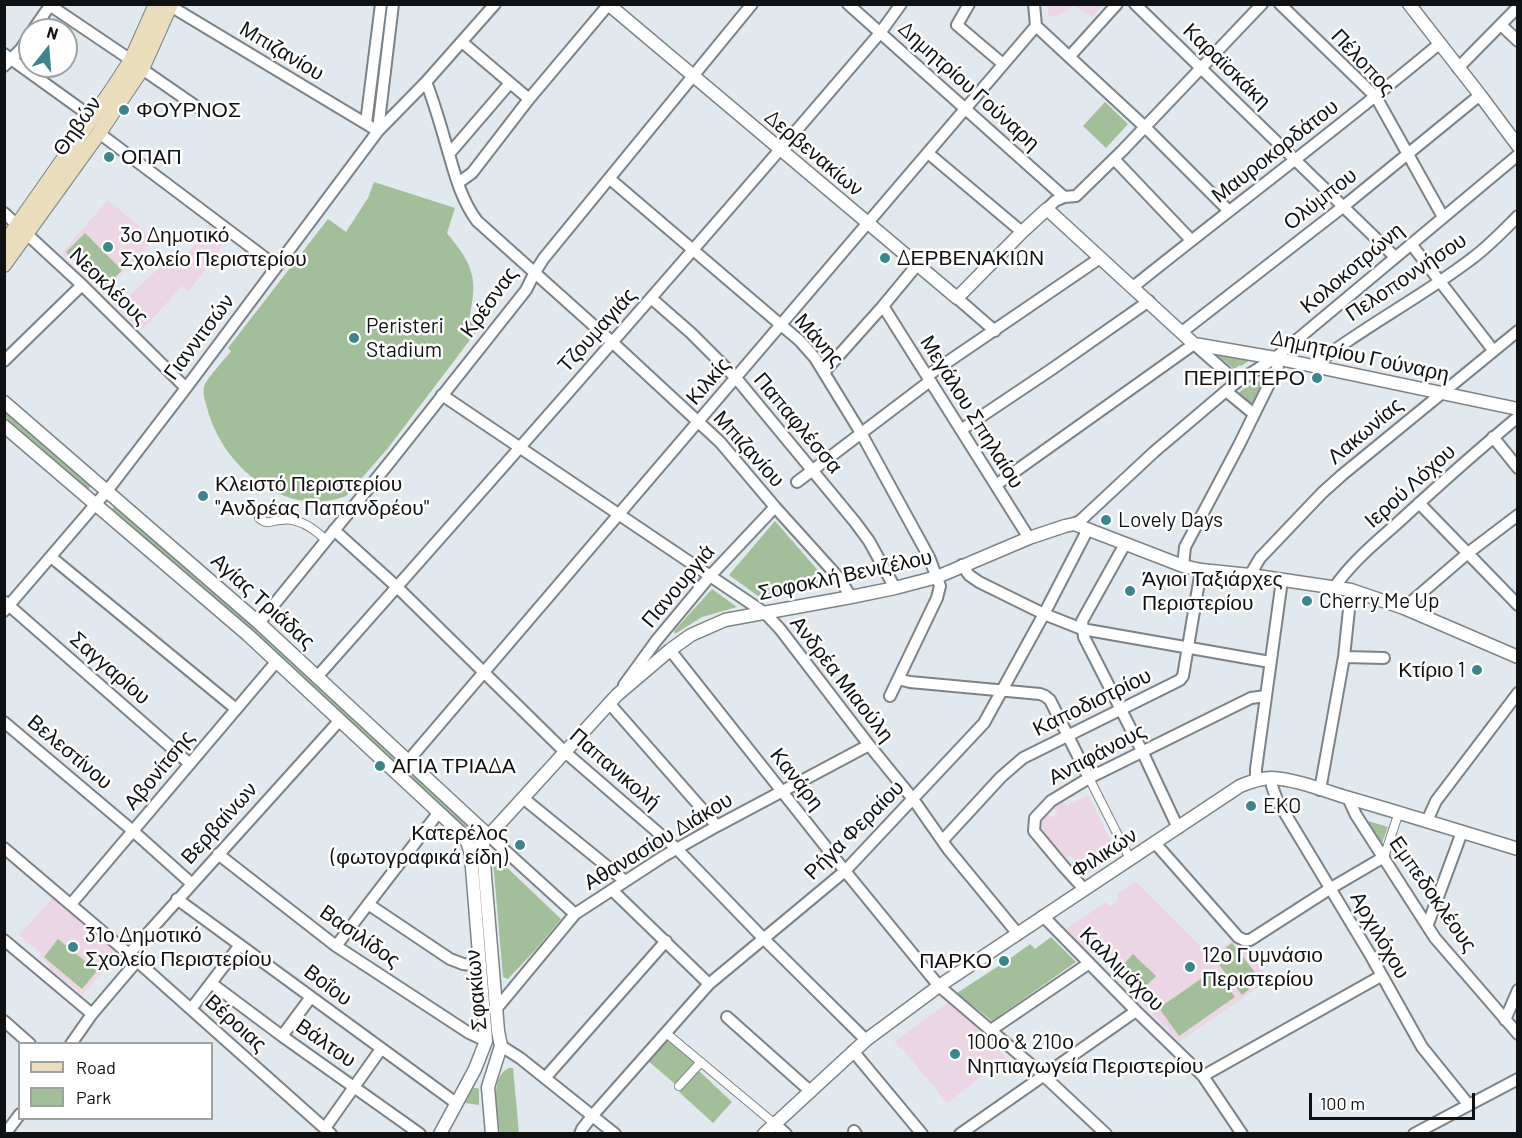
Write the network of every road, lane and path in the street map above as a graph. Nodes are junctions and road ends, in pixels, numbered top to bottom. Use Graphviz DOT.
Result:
graph roads {
  1 [pos="156,4"];
  2 [pos="495,4"];
  3 [pos="752,4"];
  4 [pos="848,4"];
  5 [pos="901,4"];
  6 [pos="969,4"];
  7 [pos="1034,4"];
  8 [pos="1117,4"];
  9 [pos="1135,4"];
  10 [pos="1262,4"];
  11 [pos="1280,4"];
  12 [pos="1409,4"];
  13 [pos="50,5"];
  14 [pos="170,5"];
  15 [pos="608,5"];
  16 [pos="377,6"];
  17 [pos="1518,7"];
  18 [pos="392,9"];
  19 [pos="41,18"];
  20 [pos="1501,25"];
  21 [pos="1036,26"];
  22 [pos="880,33"];
  23 [pos="1518,40"];
  24 [pos="462,42"];
  25 [pos="1439,44"];
  26 [pos="18,48"];
  27 [pos="1070,56"];
  28 [pos="7,60"];
  29 [pos="137,64"];
  30 [pos="1003,64"];
  31 [pos="1201,68"];
  32 [pos="1458,68"];
  33 [pos="693,76"];
  34 [pos="426,82"];
  35 [pos="510,83"];
  36 [pos="1480,95"];
  37 [pos="1376,97"];
  38 [pos="530,99"];
  39 [pos="197,107"];
  40 [pos="966,108"];
  41 [pos="93,118"];
  42 [pos="366,123"];
  43 [pos="1145,127"];
  44 [pos="378,130"];
  45 [pos="99,133"];
  46 [pos="1518,147"];
  47 [pos="781,150"];
  48 [pos="928,153"];
  49 [pos="449,154"];
  50 [pos="1408,154"];
  51 [pos="1518,154"];
  52 [pos="1114,159"];
  53 [pos="1296,160"];
  54 [pos="610,179"];
  55 [pos="458,183"];
  56 [pos="1064,197"];
  57 [pos="1344,206"];
  58 [pos="1047,209"];
  59 [pos="1228,210"];
  60 [pos="4,213"];
  61 [pos="1518,216"];
  62 [pos="1443,217"];
  63 [pos="868,223"];
  64 [pos="22,229"];
  65 [pos="1022,232"];
  66 [pos="1191,240"];
  67 [pos="4,244"];
  68 [pos="1411,244"];
  69 [pos="694,251"];
  70 [pos="1395,257"];
  71 [pos="1100,258"];
  72 [pos="4,265"];
  73 [pos="917,265"];
  74 [pos="276,266"];
  75 [pos="536,272"];
  76 [pos="1439,281"];
  77 [pos="81,285"];
  78 [pos="1133,286"];
  79 [pos="651,298"];
  80 [pos="957,298"];
  81 [pos="1149,301"];
  82 [pos="883,306"];
  83 [pos="781,325"];
  84 [pos="995,331"];
  85 [pos="1518,331"];
  86 [pos="1182,332"];
  87 [pos="612,342"];
  88 [pos="1194,344"];
  89 [pos="1493,350"];
  90 [pos="1275,358"];
  91 [pos="4,361"];
  92 [pos="1313,366"];
  93 [pos="824,372"];
  94 [pos="736,378"];
  95 [pos="929,379"];
  96 [pos="1238,382"];
  97 [pos="186,388"];
  98 [pos="1226,391"];
  99 [pos="1442,393"];
  100 [pos="442,395"];
  101 [pos="4,402"];
  102 [pos="1518,409"];
  103 [pos="1254,414"];
  104 [pos="1518,417"];
  105 [pos="699,421"];
  106 [pos="4,426"];
  107 [pos="961,430"];
  108 [pos="861,433"];
  109 [pos="1493,437"];
  110 [pos="519,448"];
  111 [pos="1518,468"];
  112 [pos="812,471"];
  113 [pos="797,482"];
  114 [pos="996,485"];
  115 [pos="107,491"];
  116 [pos="1419,503"];
  117 [pos="96,504"];
  118 [pos="775,507"];
  119 [pos="619,515"];
  120 [pos="1518,515"];
  121 [pos="259,518"];
  122 [pos="1074,524"];
  123 [pos="1088,529"];
  124 [pos="334,530"];
  125 [pos="1029,538"];
  126 [pos="326,540"];
  127 [pos="1125,544"];
  128 [pos="1468,553"];
  129 [pos="51,557"];
  130 [pos="962,565"];
  131 [pos="1183,566"];
  132 [pos="1201,570"];
  133 [pos="1250,575"];
  134 [pos="710,576"];
  135 [pos="937,577"];
  136 [pos="1282,580"];
  137 [pos="397,587"];
  138 [pos="895,588"];
  139 [pos="1334,588"];
  140 [pos="1351,590"];
  141 [pos="851,597"];
  142 [pos="1518,605"];
  143 [pos="6,606"];
  144 [pos="1404,608"];
  145 [pos="765,613"];
  146 [pos="1044,614"];
  147 [pos="259,623"];
  148 [pos="1082,629"];
  149 [pos="1189,647"];
  150 [pos="670,650"];
  151 [pos="1344,657"];
  152 [pos="1518,657"];
  153 [pos="1384,658"];
  154 [pos="277,661"];
  155 [pos="1270,662"];
  156 [pos="484,672"];
  157 [pos="317,677"];
  158 [pos="898,679"];
  159 [pos="1001,691"];
  160 [pos="1518,693"];
  161 [pos="890,696"];
  162 [pos="1266,696"];
  163 [pos="613,699"];
  164 [pos="236,710"];
  165 [pos="1120,710"];
  166 [pos="340,720"];
  167 [pos="4,722"];
  168 [pos="1068,735"];
  169 [pos="868,746"];
  170 [pos="565,752"];
  171 [pos="1142,752"];
  172 [pos="408,761"];
  173 [pos="190,764"];
  174 [pos="1089,778"];
  175 [pos="1271,778"];
  176 [pos="1256,780"];
  177 [pos="1320,790"];
  178 [pos="782,792"];
  179 [pos="523,798"];
  180 [pos="1348,798"];
  181 [pos="913,799"];
  182 [pos="439,812"];
  183 [pos="1399,812"];
  184 [pos="1427,821"];
  185 [pos="717,826"];
  186 [pos="1178,828"];
  187 [pos="133,831"];
  188 [pos="1462,832"];
  189 [pos="486,839"];
  190 [pos="943,840"];
  191 [pos="1155,843"];
  192 [pos="4,848"];
  193 [pos="677,849"];
  194 [pos="1518,849"];
  195 [pos="218,854"];
  196 [pos="471,855"];
  197 [pos="1384,857"];
  198 [pos="1130,859"];
  199 [pos="845,871"];
  200 [pos="625,881"];
  201 [pos="191,883"];
  202 [pos="1331,888"];
  203 [pos="1084,889"];
  204 [pos="612,890"];
  205 [pos="177,899"];
  206 [pos="71,904"];
  207 [pos="368,904"];
  208 [pos="575,914"];
  209 [pos="1043,916"];
  210 [pos="1428,924"];
  211 [pos="1018,934"];
  212 [pos="764,938"];
  213 [pos="4,940"];
  214 [pos="666,941"];
  215 [pos="240,945"];
  216 [pos="336,946"];
  217 [pos="133,958"];
  218 [pos="1088,964"];
  219 [pos="480,966"];
  220 [pos="1382,976"];
  221 [pos="211,983"];
  222 [pos="709,984"];
  223 [pos="939,986"];
  224 [pos="1518,990"];
  225 [pos="311,997"];
  226 [pos="497,1008"];
  227 [pos="191,1009"];
  228 [pos="1136,1011"];
  229 [pos="92,1014"];
  230 [pos="727,1017"];
  231 [pos="1506,1020"];
  232 [pos="4,1021"];
  233 [pos="991,1030"];
  234 [pos="666,1032"];
  235 [pos="1518,1034"];
  236 [pos="282,1036"];
  237 [pos="866,1040"];
  238 [pos="486,1041"];
  239 [pos="28,1042"];
  240 [pos="72,1042"];
  241 [pos="501,1046"];
  242 [pos="381,1049"];
  243 [pos="853,1051"];
  244 [pos="701,1062"];
  245 [pos="1043,1075"];
  246 [pos="1203,1076"];
  247 [pos="545,1078"];
  248 [pos="1518,1079"];
  249 [pos="680,1086"];
  250 [pos="354,1087"];
  251 [pos="810,1091"];
  252 [pos="456,1103"];
  253 [pos="1467,1104"];
  254 [pos="593,1116"];
  255 [pos="18,1117"];
  256 [pos="775,1124"];
  257 [pos="328,1131"];
  258 [pos="5,1134"];
  259 [pos="420,1134"];
  260 [pos="440,1134"];
  261 [pos="492,1134"];
  262 [pos="580,1134"];
  263 [pos="615,1134"];
  264 [pos="764,1134"];
  265 [pos="786,1134"];
  266 [pos="922,1134"];
  267 [pos="960,1134"];
  268 [pos="1106,1134"];
  269 [pos="1242,1134"];
  270 [pos="1414,1134"];
  1 -- 29 [label="main road, Θηβών"];
  2 -- 24 [label="street, Γιαννιτσών"];
  3 -- 33 [label="street, Κρέσνας"];
  4 -- 22 [label="street, Δημητρίου Γούναρη"];
  5 -- 22 [label="street, Τζουμαγιάς"];
  6 -- 30 [label="street"];
  7 -- 21 [label="street"];
  8 -- 27 [label="street"];
  9 -- 31 [label="street, Καραϊσκάκη"];
  10 -- 31 [label="street"];
  11 -- 37 [label="street, Πέλοπος"];
  12 -- 25 [label="street"];
  13 -- 19 [label="street"];
  13 -- 29 [label="street"];
  14 -- 29 [label="main road, Θηβών"];
  14 -- 42 [label="street, Μπιζανίου"];
  15 -- 33 [label="street, Δερβενακίων"];
  15 -- 38 [label="street"];
  16 -- 18 [label="street"];
  16 -- 42 [label="street"];
  17 -- 20 [label="street"];
  18 -- 44 [label="street"];
  20 -- 23 [label="street"];
  20 -- 32 [label="street"];
  21 -- 27 [label="street"];
  21 -- 30 [label="street, Κιλκίς"];
  22 -- 40 [label="street, Δημητρίου Γούναρη"];
  22 -- 47 [label="street, Τζουμαγιάς"];
  24 -- 34 [label="street, Γιαννιτσών"];
  24 -- 35 [label="street"];
  25 -- 32 [label="street"];
  25 -- 37 [label="street, Μαυροκορδάτου"];
  26 -- 28 [label="street"];
  27 -- 43 [label="street"];
  28 -- 41 [label="street"];
  29 -- 39 [label="street"];
  29 -- 41 [label="main road, Θηβών"];
  29 -- 45 [label="main road, Θηβών"];
  30 -- 40 [label="street, Κιλκίς"];
  31 -- 43 [label="street"];
  31 -- 53 [label="street, Καραϊσκάκη"];
  32 -- 36 [label="street"];
  33 -- 47 [label="street, Δερβενακίων"];
  33 -- 54 [label="street, Κρέσνας"];
  34 -- 44 [label="street, Γιαννιτσών"];
  34 -- 49 [label="street, Μπιζανίου"];
  35 -- 38 [label="street"];
  35 -- 49 [label="street"];
  36 -- 46 [label="street"];
  36 -- 50 [label="street, Ολύμπου"];
  37 -- 50 [label="street, Πέλοπος"];
  37 -- 53 [label="street, Μαυροκορδάτου"];
  38 -- 55 [label="street"];
  40 -- 48 [label="street, Κιλκίς"];
  40 -- 56 [label="street, Δημητρίου Γούναρη"];
  41 -- 64 [label="main road, Θηβών"];
  42 -- 44 [label="street, Μπιζανίου"];
  43 -- 52 [label="street"];
  43 -- 59 [label="street"];
  44 -- 74 [label="street, Γιαννιτσών"];
  45 -- 64 [label="main road, Θηβών"];
  45 -- 74 [label="street"];
  47 -- 63 [label="street, Δερβενακίων"];
  47 -- 69 [label="street, Τζουμαγιάς"];
  48 -- 63 [label="street, Κιλκίς"];
  48 -- 65 [label="street"];
  49 -- 55 [label="street, Μπιζανίου"];
  50 -- 57 [label="street, Ολύμπου"];
  50 -- 62 [label="street, Πέλοπος"];
  51 -- 62 [label="street, Κολοκοτρώνη"];
  52 -- 56 [label="street"];
  52 -- 66 [label="street"];
  53 -- 57 [label="street, Καραϊσκάκη"];
  53 -- 59 [label="street, Μαυροκορδάτου"];
  54 -- 69 [label="street, Μάνης"];
  54 -- 75 [label="street, Κρέσνας"];
  55 -- 75 [label="street, Μπιζανίου"];
  56 -- 58 [label="street"];
  57 -- 70 [label="street, Καραϊσκάκη"];
  57 -- 86 [label="street, Ολύμπου"];
  58 -- 65 [label="street"];
  58 -- 71 [label="street"];
  59 -- 66 [label="street, Μαυροκορδάτου"];
  60 -- 64 [label="street, Νεοκλέους"];
  61 -- 76 [label="street, Πελοποννήσου"];
  62 -- 68 [label="street, Κολοκοτρώνη"];
  63 -- 73 [label="street, Δερβενακίων"];
  63 -- 83 [label="street, Κιλκίς"];
  64 -- 67 [label="main road, Θηβών"];
  64 -- 72 [label="main road, Θηβών"];
  64 -- 77 [label="street, Νεοκλέους"];
  65 -- 80 [label="street"];
  66 -- 78 [label="street, Μαυροκορδάτου"];
  68 -- 70 [label="street, Κολοκοτρώνη"];
  68 -- 76 [label="street"];
  69 -- 79 [label="street, Τζουμαγιάς"];
  69 -- 83 [label="street, Μάνης"];
  70 -- 90 [label="street, Κολοκοτρώνη"];
  71 -- 78 [label="street"];
  71 -- 84 [label="street"];
  73 -- 80 [label="street, Δερβενακίων"];
  73 -- 82 [label="street"];
  74 -- 97 [label="street, Γιαννιτσών"];
  75 -- 87 [label="street, Μπιζανίου"];
  75 -- 100 [label="street, Κρέσνας"];
  76 -- 89 [label="street"];
  76 -- 92 [label="street, Πελοποννήσου"];
  77 -- 91 [label="street"];
  77 -- 97 [label="street, Νεοκλέους"];
  78 -- 81 [label="street"];
  79 -- 87 [label="street, Τζουμαγιάς"];
  79 -- 94 [label="street, Παπαφλέσσα"];
  80 -- 84 [label="street, Δερβενακίων"];
  81 -- 86 [label="street"];
  81 -- 107 [label="street"];
  82 -- 93 [label="street"];
  82 -- 95 [label="street, Μεγάλου Σπηλαίου"];
  83 -- 93 [label="street, Μάνης"];
  83 -- 94 [label="street, Κιλκίς"];
  84 -- 95 [label="street"];
  85 -- 89 [label="street, Λακωνίας"];
  86 -- 88 [label="street"];
  87 -- 105 [label="street, Μπιζανίου"];
  87 -- 110 [label="street, Τζουμαγιάς"];
  88 -- 90 [label="street, Δημητρίου Γούναρη"];
  88 -- 96 [label="street"];
  88 -- 114 [label="street"];
  89 -- 99 [label="street, Λακωνίας"];
  90 -- 92 [label="street, Δημητρίου Γούναρη"];
  90 -- 96 [label="street, Κολοκοτρώνη"];
  90 -- 103 [label="street"];
  92 -- 99 [label="street, Δημητρίου Γούναρη"];
  93 -- 108 [label="street, Μάνης"];
  94 -- 105 [label="street, Κιλκίς"];
  94 -- 112 [label="street, Παπαφλέσσα"];
  95 -- 107 [label="street, Μεγάλου Σπηλαίου"];
  95 -- 108 [label="street"];
  96 -- 98 [label="street, Κολοκοτρώνη"];
  97 -- 115 [label="street, Γιαννιτσών"];
  98 -- 103 [label="street"];
  98 -- 122 [label="street, Κολοκοτρώνη"];
  99 -- 102 [label="street, Δημητρίου Γούναρη"];
  99 -- 133 [label="street, Λακωνίας"];
  100 -- 110 [label="street, Ανδρέα Μιαούλη"];
  100 -- 124 [label="street, Κρέσνας"];
  101 -- 115 [label="street, Αγίας Τριάδας"];
  103 -- 131 [label="street"];
  104 -- 109 [label="street, Ιερού Λόχου"];
  105 -- 118 [label="street, Μπιζανίου"];
  105 -- 119 [label="street, Κιλκίς"];
  106 -- 117 [label="street, Αγίας Τριάδας"];
  107 -- 114 [label="street, Μεγάλου Σπηλαίου"];
  108 -- 112 [label="street"];
  108 -- 135 [label="street, Μάνης"];
  109 -- 111 [label="street"];
  109 -- 116 [label="street, Ιερού Λόχου"];
  110 -- 119 [label="street, Ανδρέα Μιαούλη"];
  110 -- 137 [label="street, Τζουμαγιάς"];
  112 -- 113 [label="street"];
  112 -- 138 [label="street, Παπαφλέσσα"];
  114 -- 125 [label="street, Μεγάλου Σπηλαίου"];
  115 -- 117 [label="street, Γιαννιτσών"];
  115 -- 147 [label="street, Αγίας Τριάδας"];
  116 -- 128 [label="street"];
  116 -- 139 [label="street, Ιερού Λόχου"];
  117 -- 129 [label="street, Γιαννιτσών"];
  117 -- 154 [label="street, Αγίας Τριάδας"];
  118 -- 134 [label="street, Πανουργιά"];
  118 -- 141 [label="street, Μπιζανίου"];
  119 -- 134 [label="street, Ανδρέα Μιαούλη"];
  119 -- 156 [label="street, Κιλκίς"];
  120 -- 128 [label="street"];
  121 -- 126 [label="street"];
  122 -- 123 [label="street"];
  122 -- 125 [label="street, Σοφοκλή Βενιζέλου"];
  123 -- 127 [label="street"];
  123 -- 146 [label="street, Ρήγα Φεραίου"];
  124 -- 126 [label="street, Κρέσνας"];
  124 -- 137 [label="street, Παπανικολή"];
  125 -- 130 [label="street, Σοφοκλή Βενιζέλου"];
  126 -- 147 [label="street, Κρέσνας"];
  127 -- 131 [label="street"];
  127 -- 148 [label="street"];
  128 -- 142 [label="street"];
  128 -- 144 [label="street"];
  129 -- 143 [label="street, Γιαννιτσών"];
  129 -- 164 [label="street"];
  130 -- 135 [label="street, Σοφοκλή Βενιζέλου"];
  130 -- 146 [label="street"];
  131 -- 132 [label="street"];
  132 -- 133 [label="street"];
  132 -- 149 [label="street, Καποδιστρίου"];
  133 -- 136 [label="street"];
  134 -- 145 [label="street, Ανδρέα Μιαούλη"];
  134 -- 163 [label="street, Πανουργιά"];
  135 -- 138 [label="street, Σοφοκλή Βενιζέλου"];
  135 -- 158 [label="street"];
  136 -- 139 [label="street"];
  136 -- 155 [label="street"];
  137 -- 156 [label="street, Παπανικολή"];
  137 -- 157 [label="street, Τζουμαγιάς"];
  138 -- 141 [label="street, Σοφοκλή Βενιζέλου"];
  139 -- 140 [label="street"];
  140 -- 144 [label="street"];
  140 -- 151 [label="street"];
  141 -- 145 [label="street, Σοφοκλή Βενιζέλου"];
  143 -- 173 [label="street, Σαγγαρίου"];
  144 -- 152 [label="street"];
  145 -- 150 [label="street, Σοφοκλή Βενιζέλου"];
  145 -- 169 [label="street, Ανδρέα Μιαούλη"];
  146 -- 148 [label="street"];
  146 -- 159 [label="street, Ρήγα Φεραίου"];
  147 -- 157 [label="street, Αγίας Τριάδας"];
  148 -- 149 [label="street"];
  148 -- 165 [label="street"];
  149 -- 155 [label="street"];
  149 -- 165 [label="street, Καποδιστρίου"];
  150 -- 163 [label="street, Σοφοκλή Βενιζέλου"];
  150 -- 178 [label="street, Κανάρη"];
  151 -- 153 [label="street"];
  151 -- 177 [label="street"];
  154 -- 164 [label="street, Αβονίτσης"];
  154 -- 166 [label="street, Αγίας Τριάδας"];
  155 -- 162 [label="street"];
  156 -- 170 [label="street, Παπανικολή"];
  156 -- 172 [label="street, Κιλκίς"];
  157 -- 172 [label="street, Αγίας Τριάδας"];
  158 -- 159 [label="street"];
  158 -- 161 [label="street"];
  159 -- 168 [label="street"];
  159 -- 181 [label="street, Ρήγα Φεραίου"];
  160 -- 184 [label="street"];
  162 -- 171 [label="street, Αντιφάνους"];
  162 -- 176 [label="street"];
  163 -- 170 [label="street, Σοφοκλή Βενιζέλου"];
  163 -- 185 [label="street"];
  164 -- 173 [label="street, Αβονίτσης"];
  165 -- 168 [label="street, Καποδιστρίου"];
  165 -- 171 [label="street"];
  166 -- 182 [label="street, Αγίας Τριάδας"];
  166 -- 195 [label="street, Βερβαίνων"];
  167 -- 187 [label="street, Βελεστίνου"];
  168 -- 174 [label="street"];
  168 -- 190 [label="street, Καποδιστρίου"];
  169 -- 178 [label="street, Αθανασίου Διάκου"];
  169 -- 181 [label="street, Ανδρέα Μιαούλη"];
  170 -- 179 [label="street, Σοφοκλή Βενιζέλου"];
  170 -- 193 [label="street, Παπανικολή"];
  171 -- 174 [label="street, Αντιφάνους"];
  171 -- 186 [label="street"];
  172 -- 189 [label="street, Αγίας Τριάδας"];
  173 -- 187 [label="street, Αβονίτσης"];
  174 -- 198 [label="street"];
  174 -- 203 [label="street, Αντιφάνους"];
  175 -- 176 [label="street, Φιλικών"];
  175 -- 177 [label="street, Φιλικών"];
  175 -- 202 [label="street, Αρχιλόχου"];
  176 -- 186 [label="street, Φιλικών"];
  177 -- 180 [label="street, Φιλικών"];
  178 -- 185 [label="street, Αθανασίου Διάκου"];
  178 -- 199 [label="street, Κανάρη"];
  179 -- 189 [label="street, Σοφοκλή Βενιζέλου"];
  179 -- 200 [label="street"];
  180 -- 183 [label="street, Φιλικών"];
  180 -- 197 [label="street, Εμπεδοκλέους"];
  181 -- 190 [label="street, Ανδρέα Μιαούλη"];
  181 -- 199 [label="street, Ρήγα Φεραίου"];
  182 -- 196 [label="street, Αγίας Τριάδας"];
  182 -- 207 [label="street"];
  183 -- 184 [label="street, Φιλικών"];
  183 -- 197 [label="street"];
  184 -- 188 [label="street, Φιλικών"];
  185 -- 193 [label="street, Αθανασίου Διάκου"];
  186 -- 191 [label="street, Φιλικών"];
  187 -- 201 [label="street, Βελεστίνου"];
  187 -- 206 [label="street, Αβονίτσης"];
  188 -- 194 [label="street, Φιλικών"];
  188 -- 210 [label="street"];
  189 -- 196 [label="street"];
  189 -- 208 [label="street"];
  189 -- 226 [label="street, Σφακίων"];
  190 -- 211 [label="street, Ανδρέα Μιαούλη"];
  191 -- 198 [label="street, Φιλικών"];
  191 -- 202 [label="street"];
  192 -- 206 [label="street, Βέροιας"];
  193 -- 200 [label="street, Αθανασίου Διάκου"];
  193 -- 212 [label="street, Παπανικολή"];
  195 -- 201 [label="street, Βερβαίνων"];
  195 -- 216 [label="street, Βασιλίδος"];
  196 -- 219 [label="street, Σφακίων"];
  197 -- 202 [label="street"];
  197 -- 210 [label="street, Εμπεδοκλέους"];
  198 -- 203 [label="street, Φιλικών"];
  199 -- 212 [label="street, Ρήγα Φεραίου"];
  199 -- 223 [label="street, Κανάρη"];
  200 -- 204 [label="street, Αθανασίου Διάκου"];
  201 -- 205 [label="street, Βερβαίνων"];
  202 -- 220 [label="street, Αρχιλόχου"];
  203 -- 209 [label="street, Φιλικών"];
  204 -- 208 [label="street, Αθανασίου Διάκου"];
  204 -- 214 [label="street"];
  205 -- 215 [label="street, Βοΐου"];
  205 -- 217 [label="street, Βερβαίνων"];
  206 -- 217 [label="street, Βέροιας"];
  207 -- 216 [label="street"];
  207 -- 219 [label="street"];
  208 -- 226 [label="street, Αθανασίου Διάκου"];
  209 -- 211 [label="street, Φιλικών"];
  209 -- 218 [label="street, Καλλιμάχου"];
  210 -- 231 [label="street, Εμπεδοκλέους"];
  211 -- 223 [label="street, Φιλικών"];
  212 -- 222 [label="street, Ρήγα Φεραίου"];
  212 -- 237 [label="street, Παπανικολή"];
  213 -- 229 [label="street"];
  214 -- 222 [label="street"];
  214 -- 247 [label="street"];
  215 -- 221 [label="street"];
  215 -- 225 [label="street, Βοΐου"];
  216 -- 238 [label="street, Βασιλίδος"];
  217 -- 227 [label="street, Βέροιας"];
  217 -- 229 [label="street, Βερβαίνων"];
  218 -- 228 [label="street, Καλλιμάχου"];
  218 -- 233 [label="street"];
  219 -- 238 [label="street, Σφακίων"];
  220 -- 246 [label="street"];
  220 -- 253 [label="street, Αρχιλόχου"];
  221 -- 227 [label="street"];
  221 -- 236 [label="street, Βάλτου"];
  222 -- 234 [label="street, Ρήγα Φεραίου"];
  223 -- 233 [label="street, Κανάρη"];
  223 -- 237 [label="street, Φιλικών"];
  224 -- 231 [label="street"];
  225 -- 236 [label="street"];
  225 -- 242 [label="street, Βοΐου"];
  226 -- 241 [label="street, Σφακίων"];
  227 -- 257 [label="street, Βέροιας"];
  228 -- 245 [label="street"];
  228 -- 246 [label="street, Καλλιμάχου"];
  229 -- 240 [label="street, Βερβαίνων"];
  230 -- 251 [label="street"];
  231 -- 235 [label="street, Εμπεδοκλέους"];
  232 -- 239 [label="street"];
  233 -- 245 [label="street, Κανάρη"];
  234 -- 244 [label="street"];
  234 -- 254 [label="street, Ρήγα Φεραίου"];
  236 -- 250 [label="street, Βάλτου"];
  237 -- 243 [label="street, Φιλικών"];
  238 -- 241 [label="street"];
  238 -- 252 [label="street"];
  241 -- 247 [label="street"];
  241 -- 261 [label="street, Σφακίων"];
  242 -- 250 [label="street"];
  242 -- 252 [label="street, Βοΐου"];
  243 -- 251 [label="street, Φιλικών"];
  243 -- 266 [label="street"];
  244 -- 249 [label="street"];
  244 -- 256 [label="street"];
  245 -- 267 [label="street"];
  245 -- 268 [label="street, Κανάρη"];
  246 -- 269 [label="street, Καλλιμάχου"];
  247 -- 254 [label="street"];
  248 -- 253 [label="street"];
  250 -- 257 [label="street"];
  250 -- 259 [label="street, Βάλτου"];
  251 -- 256 [label="street, Φιλικών"];
  252 -- 260 [label="street"];
  253 -- 270 [label="street"];
  254 -- 262 [label="street, Ρήγα Φεραίου"];
  254 -- 263 [label="street"];
  255 -- 258 [label="street"];
  256 -- 264 [label="street, Φιλικών"];
  256 -- 265 [label="street"];
}
